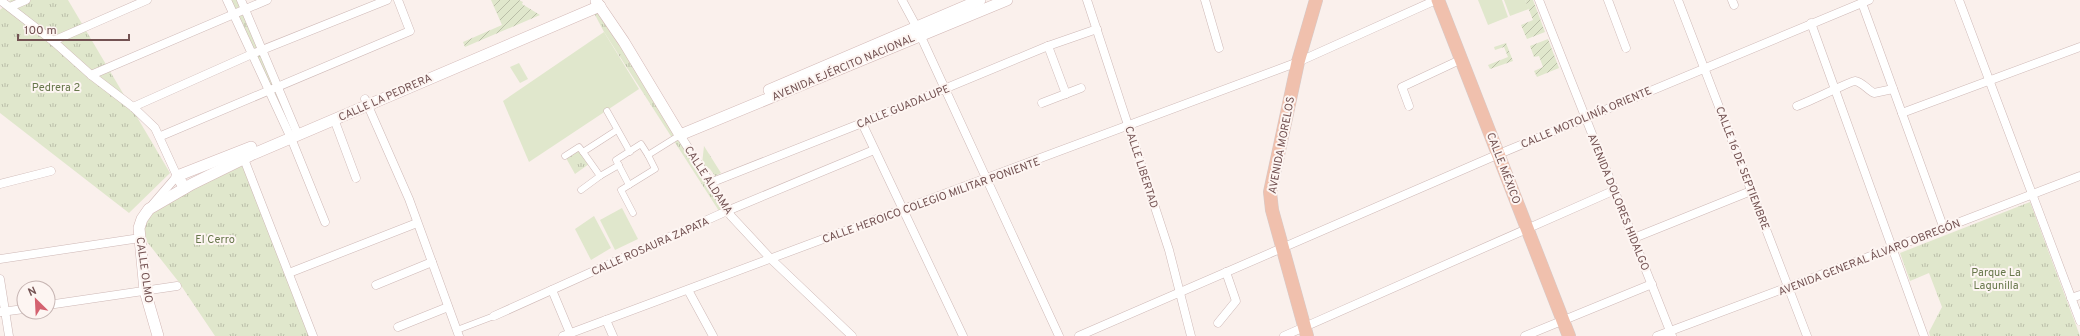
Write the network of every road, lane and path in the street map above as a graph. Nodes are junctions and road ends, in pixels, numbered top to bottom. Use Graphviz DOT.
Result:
graph roads {
  1 [pos="0,0"];
  2 [pos="26,0"];
  3 [pos="147,0"];
  4 [pos="228,0"];
  5 [pos="241,0"];
  6 [pos="267,0"];
  7 [pos="387,0"];
  8 [pos="398,0"];
  9 [pos="902,0"];
  10 [pos="980,0"];
  11 [pos="1007,0"];
  12 [pos="1087,0"];
  13 [pos="1205,0"];
  14 [pos="1316,0"];
  15 [pos="1437,0"];
  16 [pos="1539,0"];
  17 [pos="1608,0"];
  18 [pos="1678,0"];
  19 [pos="1959,0"];
  20 [pos="1866,1"];
  21 [pos="597,2"];
  22 [pos="10,7"];
  23 [pos="245,10"];
  24 [pos="234,15"];
  25 [pos="1811,23"];
  26 [pos="1097,29"];
  27 [pos="918,30"];
  28 [pos="53,41"];
  29 [pos="1048,46"];
  30 [pos="2080,47"];
  31 [pos="1219,48"];
  32 [pos="1626,48"];
  33 [pos="262,50"];
  34 [pos="252,54"];
  35 [pos="1462,59"];
  36 [pos="1298,62"];
  37 [pos="1704,68"];
  38 [pos="91,75"];
  39 [pos="1989,80"];
  40 [pos="278,88"];
  41 [pos="1081,88"];
  42 [pos="1894,88"];
  43 [pos="944,89"];
  44 [pos="1834,91"];
  45 [pos="269,92"];
  46 [pos="1066,94"];
  47 [pos="366,102"];
  48 [pos="1042,103"];
  49 [pos="1409,106"];
  50 [pos="1797,106"];
  51 [pos="133,107"];
  52 [pos="606,111"];
  53 [pos="1902,113"];
  54 [pos="1584,118"];
  55 [pos="334,119"];
  56 [pos="862,123"];
  57 [pos="1130,126"];
  58 [pos="617,130"];
  59 [pos="678,132"];
  60 [pos="293,133"];
  61 [pos="161,136"];
  62 [pos="874,150"];
  63 [pos="583,152"];
  64 [pos="630,152"];
  65 [pos="1499,154"];
  66 [pos="648,155"];
  67 [pos="565,156"];
  68 [pos="244,159"];
  69 [pos="619,165"];
  70 [pos="51,171"];
  71 [pos="177,176"];
  72 [pos="600,176"];
  73 [pos="2080,176"];
  74 [pos="356,178"];
  75 [pos="987,179"];
  76 [pos="710,183"];
  77 [pos="0,184"];
  78 [pos="629,185"];
  79 [pos="185,188"];
  80 [pos="582,190"];
  81 [pos="1615,190"];
  82 [pos="1751,190"];
  83 [pos="2033,194"];
  84 [pos="149,209"];
  85 [pos="904,210"];
  86 [pos="727,211"];
  87 [pos="633,213"];
  88 [pos="324,222"];
  89 [pos="417,223"];
  90 [pos="1528,228"];
  91 [pos="1944,228"];
  92 [pos="139,233"];
  93 [pos="1634,238"];
  94 [pos="1282,248"];
  95 [pos="1892,248"];
  96 [pos="0,259"];
  97 [pos="771,259"];
  98 [pos="432,262"];
  99 [pos="1226,272"];
  100 [pos="288,273"];
  101 [pos="0,279"];
  102 [pos="1652,284"];
  103 [pos="376,285"];
  104 [pos="177,286"];
  105 [pos="1789,287"];
  106 [pos="552,290"];
  107 [pos="688,290"];
  108 [pos="145,291"];
  109 [pos="1179,293"];
  110 [pos="2080,295"];
  111 [pos="2071,298"];
  112 [pos="56,304"];
  113 [pos="448,307"];
  114 [pos="16,310"];
  115 [pos="3,312"];
  116 [pos="494,316"];
  117 [pos="606,320"];
  118 [pos="1563,320"];
  119 [pos="2080,321"];
  120 [pos="1218,323"];
  121 [pos="398,327"];
  122 [pos="1306,332"];
  123 [pos="458,333"];
  124 [pos="1671,334"];
  125 [pos="566,335"];
  126 [pos="9,336"];
  127 [pos="158,336"];
  128 [pos="313,336"];
  129 [pos="613,336"];
  130 [pos="713,336"];
  131 [pos="852,336"];
  132 [pos="963,336"];
  133 [pos="1059,336"];
  134 [pos="1079,336"];
  135 [pos="1190,336"];
  136 [pos="1284,336"];
  137 [pos="1525,336"];
  138 [pos="1569,336"];
  139 [pos="1657,336"];
  140 [pos="1807,336"];
  141 [pos="1924,336"];
  1 -- 22 [label="street"];
  2 -- 22 [label="street"];
  3 -- 28 [label="street"];
  4 -- 24 [label="street"];
  5 -- 23 [label="street"];
  6 -- 23 [label="street"];
  7 -- 33 [label="street"];
  8 -- 40 [label="street"];
  9 -- 27 [label="street"];
  10 -- 27 [label="main road, AVENIDA EJÉRCITO NACIONAL"];
  11 -- 27 [label="main road, AVENIDA EJÉRCITO NACIONAL"];
  12 -- 26 [label="street, CALLE LIBERTAD"];
  13 -- 31 [label="street"];
  14 -- 36 [label="main road, AVENIDA MORELOS"];
  15 -- 35 [label="main road, CALLE MÉXICO"];
  15 -- 36 [label="street, CALLE HEROICO COLEGIO MILITAR PONIENTE"];
  16 -- 54 [label="street, AVENIDA DOLORES HIDALGO"];
  17 -- 32 [label="street"];
  18 -- 37 [label="street, CALLE 16 DE SEPTIEMBRE"];
  19 -- 39 [label="street"];
  20 -- 25 [label="street, CALLE MOTOLINÍA ORIENTE"];
  20 -- 42 [label="street"];
  21 -- 47 [label="main road, CALLE LA PEDRERA"];
  21 -- 59 [label="main road, CALLE ALDAMA"];
  22 -- 28 [label="street"];
  23 -- 24 [label="street"];
  23 -- 33 [label="street"];
  24 -- 34 [label="street"];
  24 -- 38 [label="street"];
  25 -- 37 [label="street, CALLE MOTOLINÍA ORIENTE"];
  25 -- 44 [label="street"];
  26 -- 29 [label="street, CALLE GUADALUPE"];
  26 -- 57 [label="street, CALLE LIBERTAD"];
  27 -- 43 [label="street"];
  27 -- 59 [label="main road, AVENIDA EJÉRCITO NACIONAL"];
  28 -- 38 [label="street"];
  29 -- 43 [label="street, CALLE GUADALUPE"];
  29 -- 46 [label="street"];
  30 -- 39 [label="street"];
  33 -- 34 [label="street"];
  33 -- 40 [label="street"];
  34 -- 45 [label="street"];
  34 -- 51 [label="street"];
  35 -- 49 [label="street"];
  35 -- 65 [label="main road, CALLE MÉXICO"];
  36 -- 57 [label="street, CALLE HEROICO COLEGIO MILITAR PONIENTE"];
  36 -- 94 [label="main road, AVENIDA MORELOS"];
  37 -- 54 [label="street, CALLE MOTOLINÍA ORIENTE"];
  37 -- 82 [label="street, CALLE 16 DE SEPTIEMBRE"];
  38 -- 51 [label="street"];
  39 -- 53 [label="street"];
  39 -- 83 [label="street"];
  40 -- 45 [label="street"];
  40 -- 60 [label="street"];
  41 -- 46 [label="street"];
  42 -- 44 [label="street"];
  42 -- 53 [label="street"];
  43 -- 56 [label="street, CALLE GUADALUPE"];
  43 -- 75 [label="street"];
  44 -- 50 [label="street"];
  44 -- 95 [label="street"];
  45 -- 60 [label="street"];
  45 -- 61 [label="street"];
  46 -- 48 [label="street"];
  47 -- 55 [label="main road, CALLE LA PEDRERA"];
  47 -- 60 [label="main road, CALLE LA PEDRERA"];
  47 -- 89 [label="street"];
  51 -- 61 [label="street"];
  52 -- 58 [label="street"];
  53 -- 91 [label="street"];
  54 -- 65 [label="street, CALLE MOTOLINÍA ORIENTE"];
  54 -- 81 [label="street, AVENIDA DOLORES HIDALGO"];
  55 -- 60 [label="main road, CALLE LA PEDRERA"];
  55 -- 74 [label="street"];
  56 -- 62 [label="street"];
  56 -- 76 [label="street, CALLE GUADALUPE"];
  57 -- 75 [label="street, CALLE HEROICO COLEGIO MILITAR PONIENTE"];
  57 -- 109 [label="street, CALLE LIBERTAD"];
  58 -- 63 [label="street"];
  58 -- 64 [label="street"];
  59 -- 66 [label="street"];
  59 -- 76 [label="street, CALLE ALDAMA"];
  60 -- 68 [label="main road, CALLE LA PEDRERA"];
  60 -- 71 [label="main road, CALLE LA PEDRERA"];
  60 -- 88 [label="street"];
  61 -- 71 [label="street"];
  62 -- 85 [label="street"];
  62 -- 86 [label="street, CALLE ROSAURA ZAPATA"];
  63 -- 67 [label="street"];
  63 -- 72 [label="street"];
  64 -- 66 [label="street"];
  64 -- 69 [label="street"];
  65 -- 90 [label="main road, CALLE MÉXICO"];
  65 -- 94 [label="street, CALLE MOTOLINÍA ORIENTE"];
  66 -- 78 [label="street"];
  68 -- 79 [label="main road, CALLE LA PEDRERA"];
  68 -- 100 [label="street"];
  69 -- 72 [label="street"];
  69 -- 78 [label="street"];
  70 -- 77 [label="street"];
  71 -- 79 [label="main road"];
  71 -- 84 [label="street"];
  72 -- 80 [label="street"];
  73 -- 83 [label="street, AVENIDA GENERAL ÁLVARO OBREGÓN"];
  75 -- 85 [label="street, CALLE HEROICO COLEGIO MILITAR PONIENTE"];
  75 -- 133 [label="street"];
  76 -- 86 [label="street, CALLE ALDAMA"];
  78 -- 87 [label="street"];
  79 -- 84 [label="main road, CALLE LA PEDRERA"];
  81 -- 90 [label="street"];
  81 -- 93 [label="street, AVENIDA DOLORES HIDALGO"];
  82 -- 93 [label="street"];
  82 -- 105 [label="street, CALLE 16 DE SEPTIEMBRE"];
  83 -- 91 [label="street, AVENIDA GENERAL ÁLVARO OBREGÓN"];
  83 -- 111 [label="street"];
  84 -- 92 [label="main road"];
  85 -- 97 [label="street, CALLE HEROICO COLEGIO MILITAR PONIENTE"];
  85 -- 132 [label="street"];
  86 -- 97 [label="street, CALLE ALDAMA"];
  86 -- 106 [label="street, CALLE ROSAURA ZAPATA"];
  89 -- 98 [label="street"];
  89 -- 100 [label="street"];
  90 -- 118 [label="main road, CALLE MÉXICO"];
  90 -- 122 [label="street"];
  91 -- 95 [label="street, AVENIDA GENERAL ÁLVARO OBREGÓN"];
  92 -- 96 [label="street"];
  92 -- 108 [label="main road, CALLE OLMO"];
  93 -- 102 [label="street, AVENIDA DOLORES HIDALGO"];
  94 -- 99 [label="street, CALLE MOTOLINÍA ORIENTE"];
  94 -- 122 [label="main road, AVENIDA MORELOS"];
  95 -- 105 [label="street, AVENIDA GENERAL ÁLVARO OBREGÓN"];
  95 -- 141 [label="street"];
  97 -- 107 [label="street, CALLE HEROICO COLEGIO MILITAR PONIENTE"];
  97 -- 131 [label="street, CALLE ALDAMA"];
  98 -- 103 [label="street"];
  98 -- 113 [label="street"];
  99 -- 109 [label="street, CALLE MOTOLINÍA ORIENTE"];
  99 -- 120 [label="street"];
  100 -- 128 [label="street"];
  101 -- 115 [label="street"];
  102 -- 118 [label="street"];
  102 -- 124 [label="street, AVENIDA DOLORES HIDALGO"];
  104 -- 108 [label="street"];
  105 -- 124 [label="street, AVENIDA GENERAL ÁLVARO OBREGÓN"];
  105 -- 140 [label="street, CALLE 16 DE SEPTIEMBRE"];
  106 -- 116 [label="street, CALLE ROSAURA ZAPATA"];
  106 -- 125 [label="street"];
  107 -- 117 [label="street, CALLE HEROICO COLEGIO MILITAR PONIENTE"];
  107 -- 130 [label="street"];
  108 -- 112 [label="street"];
  108 -- 127 [label="main road, CALLE OLMO"];
  109 -- 134 [label="street, CALLE MOTOLINÍA ORIENTE"];
  109 -- 135 [label="street, CALLE LIBERTAD"];
  110 -- 111 [label="street"];
  111 -- 119 [label="street"];
  113 -- 121 [label="street"];
  113 -- 123 [label="street"];
  114 -- 115 [label="street"];
  115 -- 126 [label="street"];
  116 -- 123 [label="street"];
  117 -- 125 [label="street, CALLE HEROICO COLEGIO MILITAR PONIENTE"];
  117 -- 129 [label="street"];
  118 -- 137 [label="street"];
  118 -- 138 [label="main road, CALLE MÉXICO"];
  122 -- 136 [label="street"];
  124 -- 139 [label="street, AVENIDA GENERAL ÁLVARO OBREGÓN"];
}
